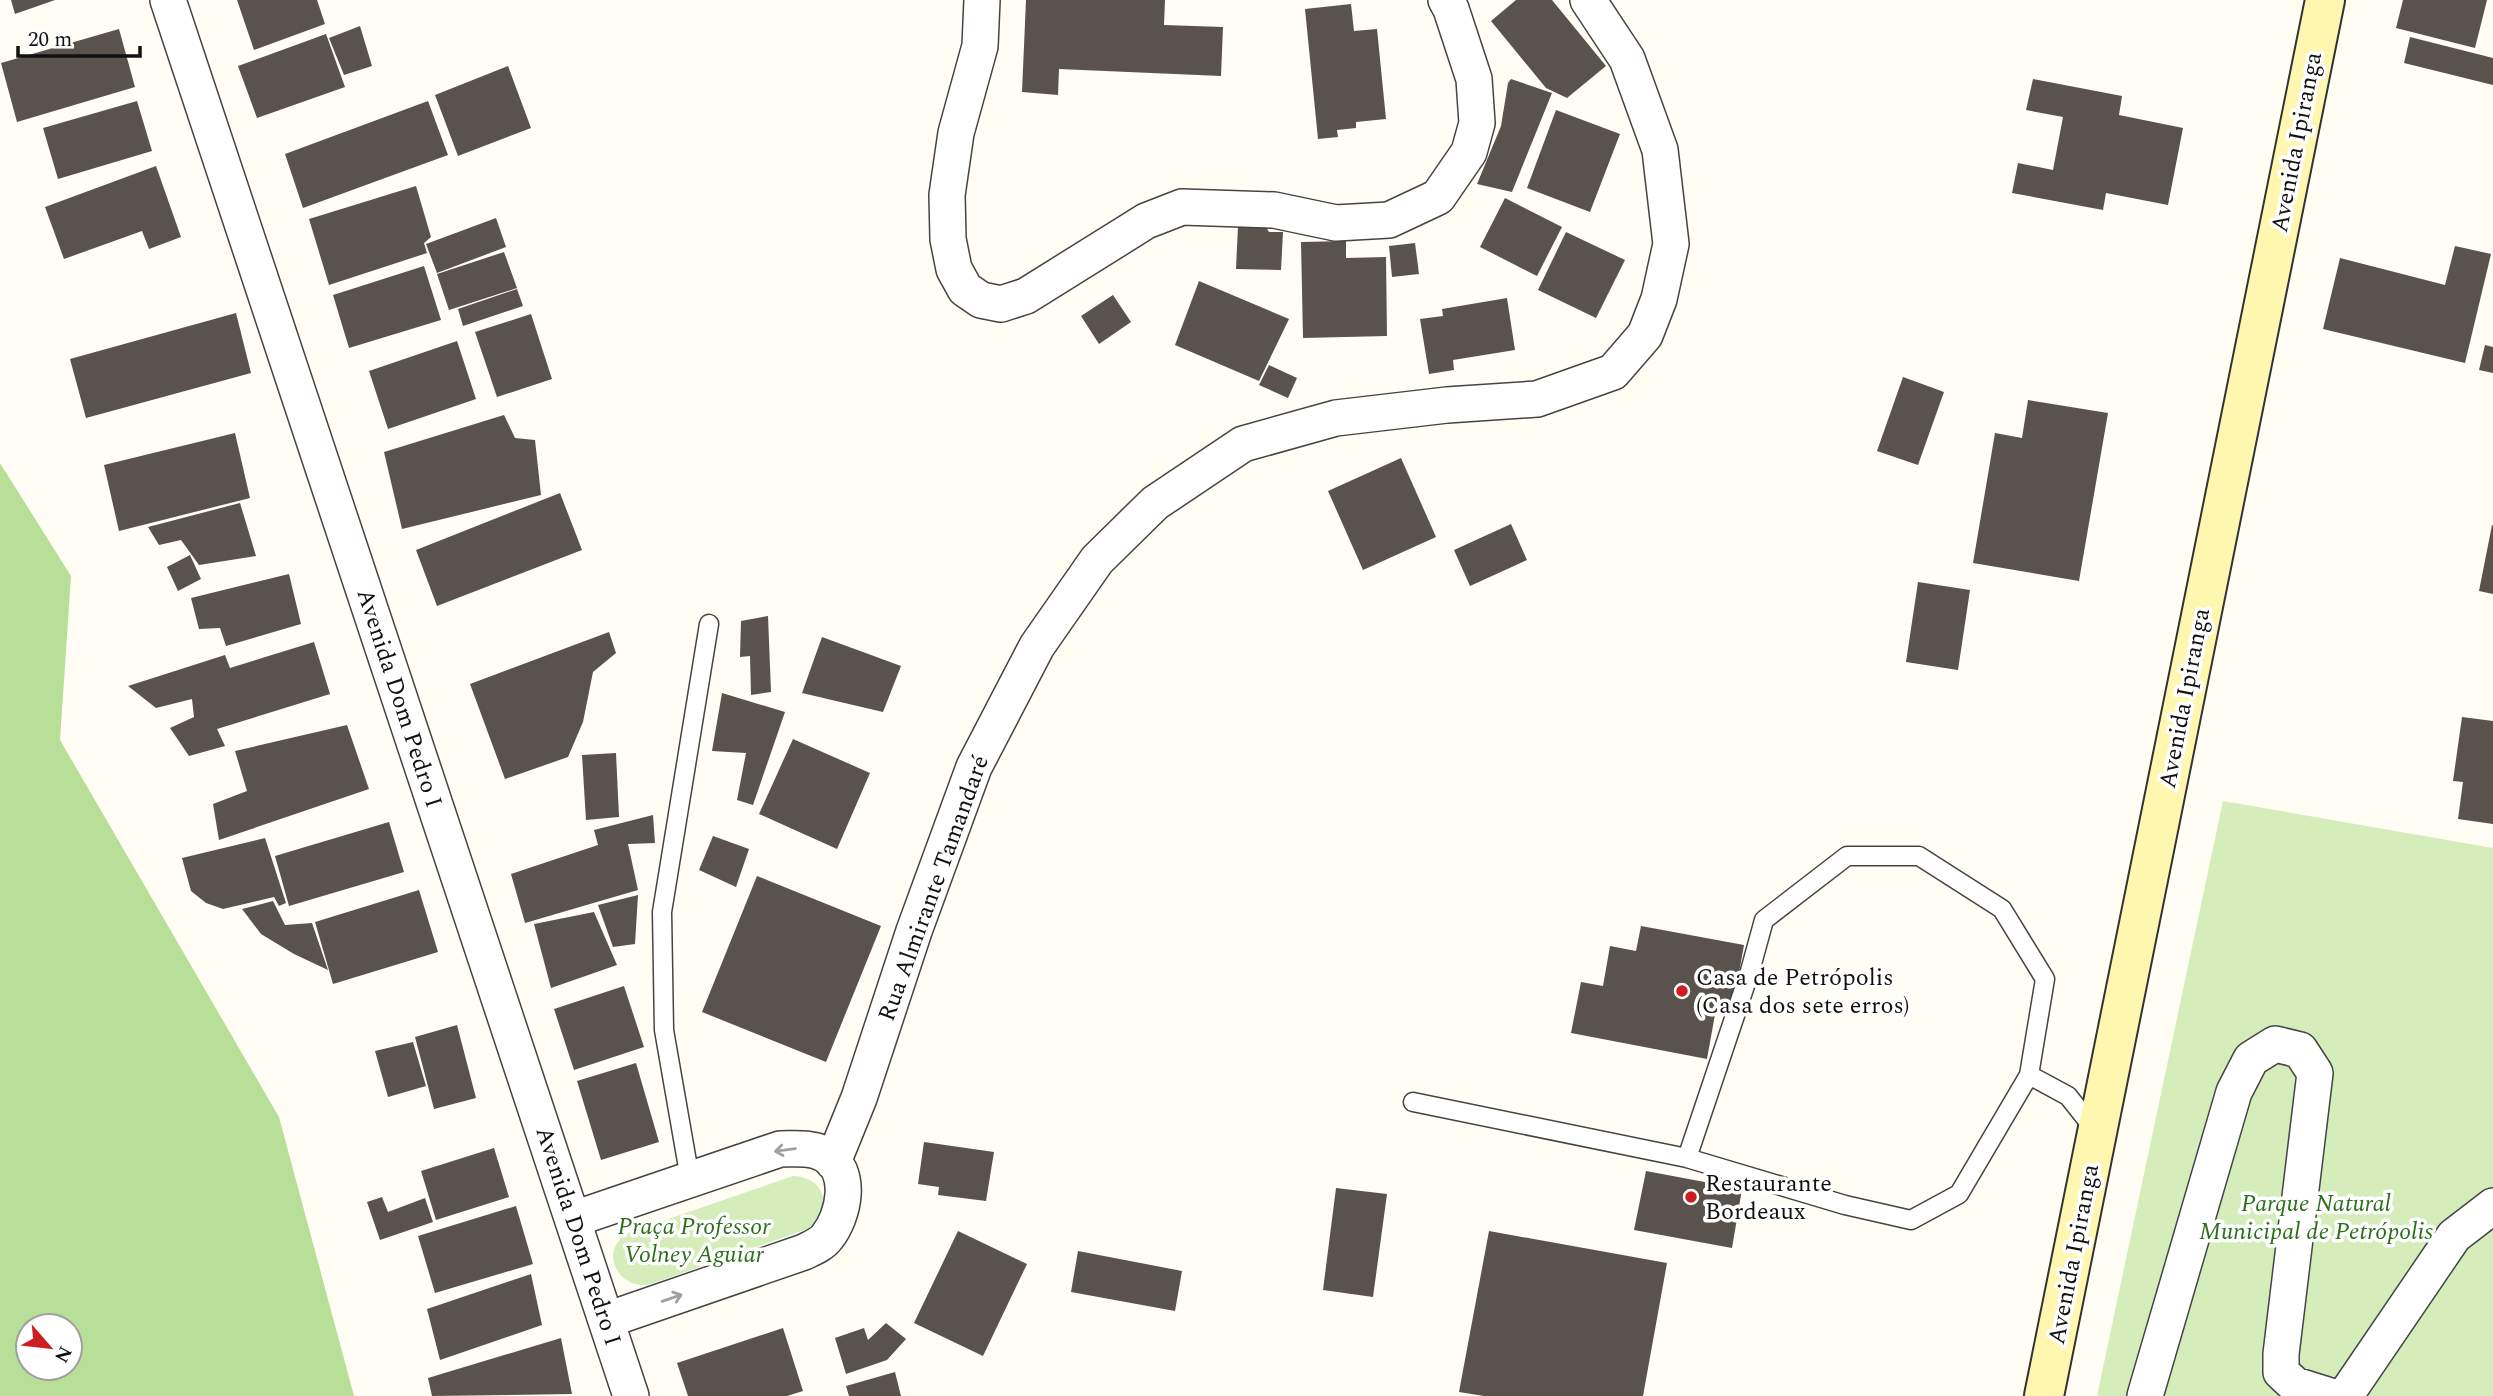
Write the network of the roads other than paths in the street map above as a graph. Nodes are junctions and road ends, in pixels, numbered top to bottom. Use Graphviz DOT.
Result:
graph roads {
  1 [pos="168,0"];
  2 [pos="982,0"];
  3 [pos="1446,0"];
  4 [pos="1588,0"];
  5 [pos="2325,0"];
  6 [pos="709,624"];
  7 [pos="2029,1075"];
  8 [pos="1413,1102"];
  9 [pos="2097,1133"];
  10 [pos="1687,1158"];
  11 [pos="833,1161"];
  12 [pos="690,1180"];
  13 [pos="2493,1206"];
  14 [pos="574,1219"];
  15 [pos="607,1320"];
  16 [pos="631,1396"];
  17 [pos="2044,1396"];
  18 [pos="2145,1396"];
  19 [pos="2330,1396"];
  20 [pos="2345,1396"];
  1 -- 14 [label="street, Avenida Dom Pedro I"];
  2 -- 3 [label="street"];
  4 -- 11 [label="street, Rua Almirante Tamandaré"];
  5 -- 9 [label="main road, Avenida Ipiranga"];
  6 -- 12 [label="lane"];
  7 -- 9 [label="lane"];
  7 -- 10 [label="lane"];
  7 -- 10 [label="lane"];
  8 -- 10 [label="lane"];
  9 -- 17 [label="main road, Avenida Ipiranga"];
  11 -- 12 [label="street, one-way"];
  15 -- 11 [label="street, one-way"];
  12 -- 14 [label="street"];
  13 -- 20 [label="street"];
  14 -- 15 [label="street, Avenida Dom Pedro I"];
  15 -- 16 [label="street, Avenida Dom Pedro I"];
  18 -- 19 [label="street"];
}
